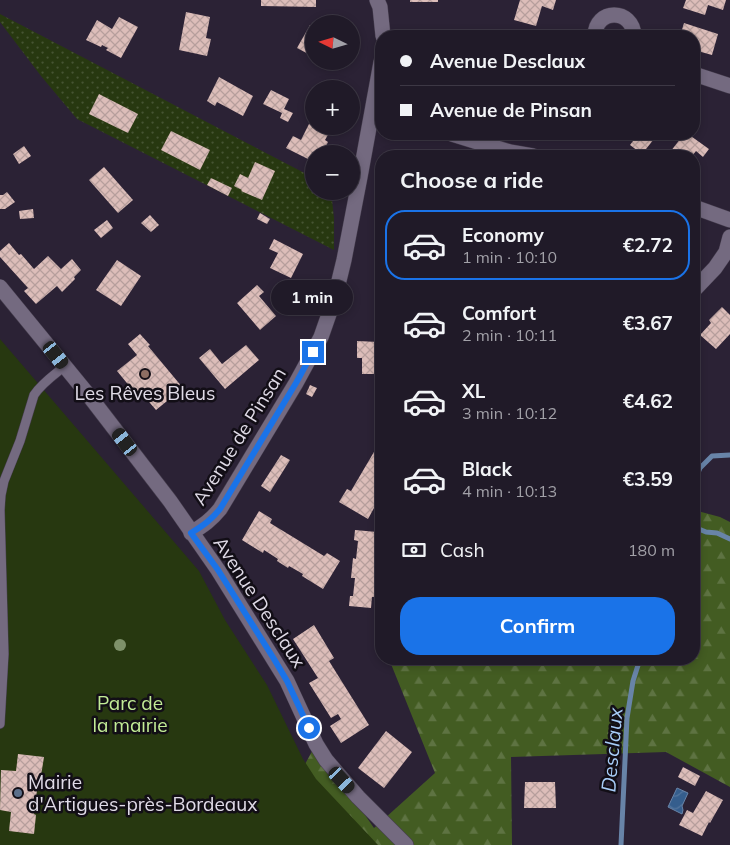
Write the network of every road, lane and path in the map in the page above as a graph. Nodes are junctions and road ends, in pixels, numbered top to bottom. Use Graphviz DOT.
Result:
graph roads {
  1 [pos="377,0"];
  2 [pos="382,30"];
  3 [pos="595,30"];
  4 [pos="633,30"];
  5 [pos="700,76"];
  6 [pos="730,86"];
  7 [pos="375,118"];
  8 [pos="471,140"];
  9 [pos="504,150"];
  10 [pos="700,209"];
  11 [pos="730,220"];
  12 [pos="730,236"];
  13 [pos="700,284"];
  14 [pos="0,287"];
  15 [pos="65,366"];
  16 [pos="191,533"];
  17 [pos="1,628"];
  18 [pos="0,724"];
  19 [pos="406,845"];
  1 -- 2 [label="street"];
  3 -- 4 [label="street"];
  5 -- 6 [label="street"];
  7 -- 16 [label="street, Avenue de Pinsan"];
  8 -- 9 [label="street"];
  10 -- 11 [label="street"];
  12 -- 13 [label="street"];
  14 -- 15 [label="street, Avenue Desclaux"];
  15 -- 16 [label="street, Avenue Desclaux"];
  15 -- 17 [label="lane"];
  16 -- 19 [label="street, Avenue Desclaux"];
  17 -- 18 [label="lane"];
}
